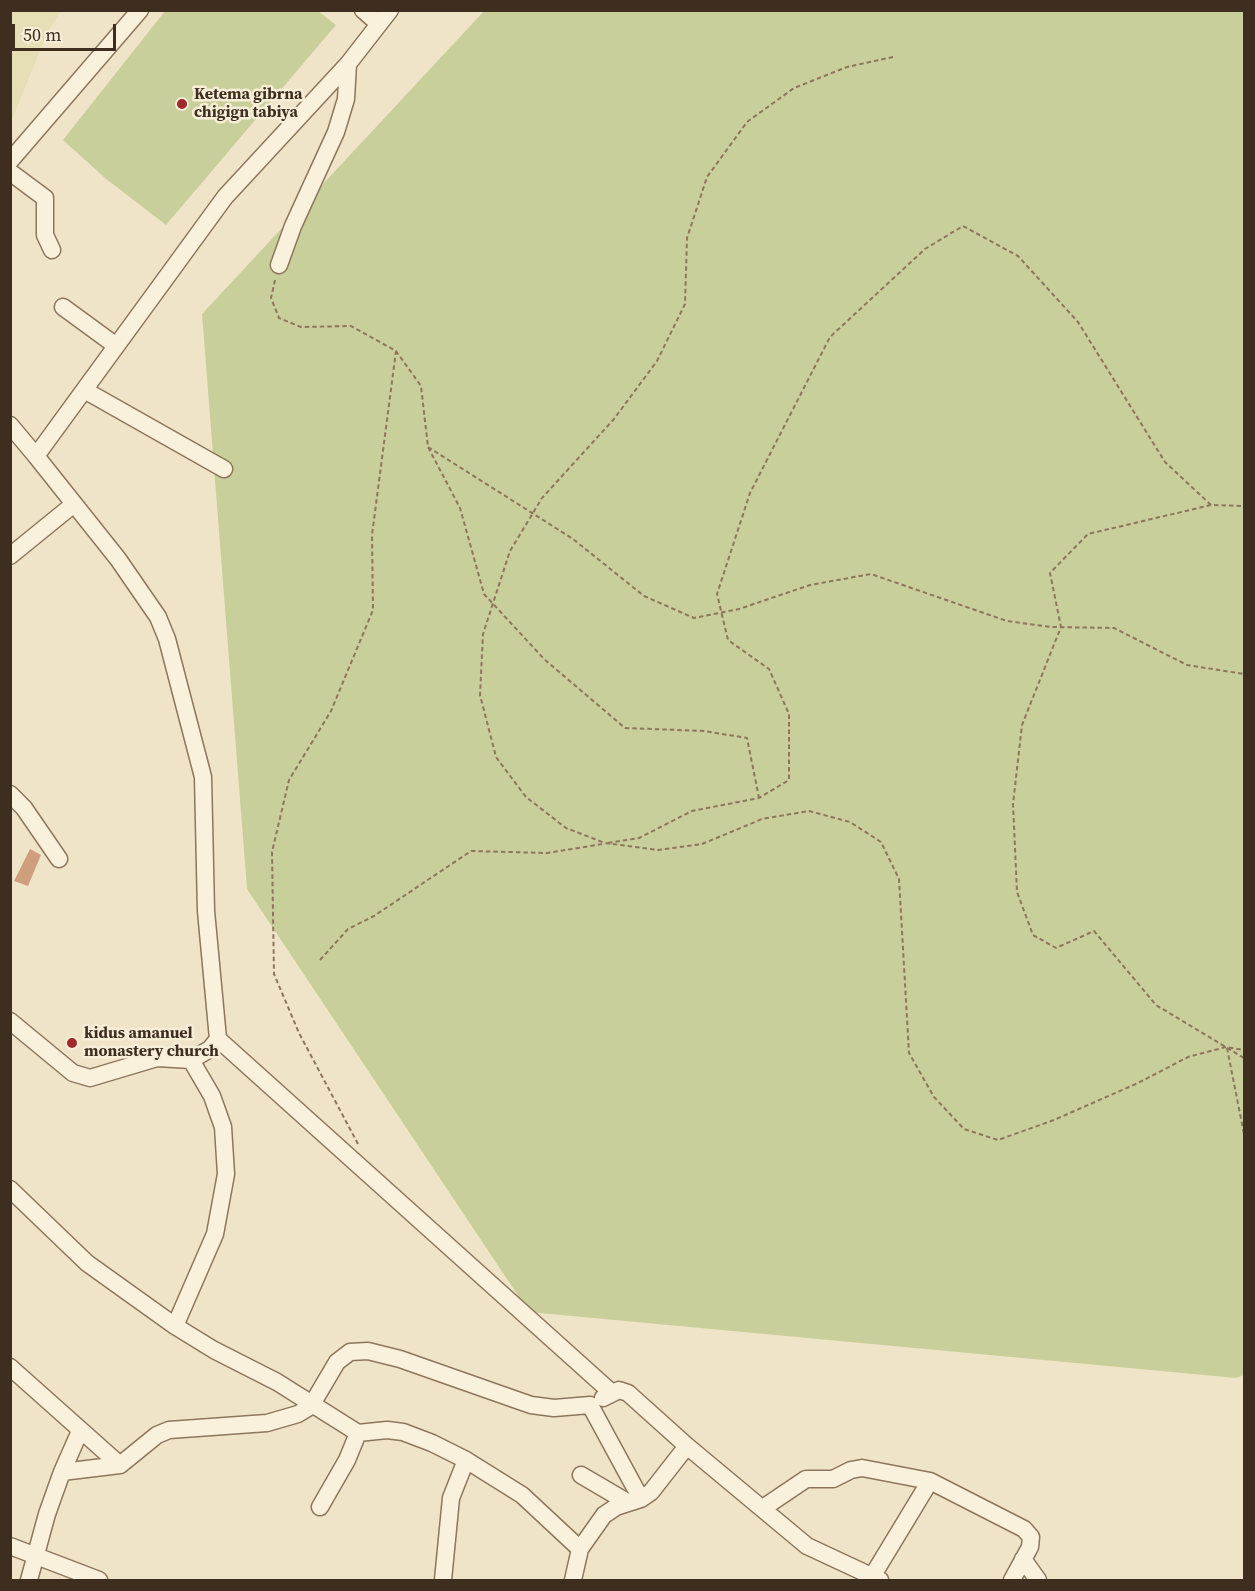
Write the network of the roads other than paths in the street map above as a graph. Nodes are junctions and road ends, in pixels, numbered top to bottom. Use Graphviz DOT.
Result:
graph roads {
  1 [pos="363,10"];
  2 [pos="135,12"];
  3 [pos="385,17"];
  4 [pos="348,64"];
  5 [pos="10,161"];
  6 [pos="10,172"];
  7 [pos="52,250"];
  8 [pos="279,265"];
  9 [pos="63,307"];
  10 [pos="115,345"];
  11 [pos="86,391"];
  12 [pos="10,425"];
  13 [pos="36,456"];
  14 [pos="224,469"];
  15 [pos="74,504"];
  16 [pos="10,556"];
  17 [pos="10,794"];
  18 [pos="59,859"];
  19 [pos="10,1021"];
  20 [pos="205,1051"];
  21 [pos="10,1189"];
  22 [pos="175,1326"];
  23 [pos="10,1367"];
  24 [pos="612,1393"];
  25 [pos="590,1405"];
  26 [pos="311,1406"];
  27 [pos="80,1431"];
  28 [pos="358,1433"];
  29 [pos="687,1446"];
  30 [pos="466,1460"];
  31 [pos="120,1465"];
  32 [pos="62,1472"];
  33 [pos="580,1475"];
  34 [pos="930,1481"];
  35 [pos="634,1500"];
  36 [pos="320,1507"];
  37 [pos="763,1508"];
  38 [pos="10,1546"];
  39 [pos="580,1549"];
  40 [pos="35,1555"];
  41 [pos="1023,1559"];
  42 [pos="874,1579"];
  43 [pos="29,1581"];
  44 [pos="99,1581"];
  45 [pos="443,1581"];
  46 [pos="573,1581"];
  47 [pos="1012,1581"];
  48 [pos="1038,1581"];
  1 -- 3 [label="street"];
  2 -- 5 [label="street"];
  3 -- 4 [label="street"];
  4 -- 8 [label="street"];
  4 -- 10 [label="street"];
  6 -- 7 [label="street"];
  9 -- 10 [label="street"];
  10 -- 11 [label="street"];
  11 -- 13 [label="street"];
  11 -- 14 [label="street"];
  12 -- 13 [label="street"];
  13 -- 15 [label="street"];
  15 -- 16 [label="street"];
  15 -- 20 [label="street"];
  17 -- 18 [label="street"];
  19 -- 20 [label="street"];
  20 -- 22 [label="street"];
  20 -- 24 [label="street"];
  21 -- 22 [label="street"];
  22 -- 26 [label="street"];
  23 -- 27 [label="street"];
  24 -- 25 [label="street"];
  24 -- 29 [label="street"];
  25 -- 26 [label="street"];
  25 -- 35 [label="street"];
  26 -- 28 [label="street"];
  26 -- 31 [label="street"];
  27 -- 31 [label="street"];
  27 -- 32 [label="street"];
  28 -- 30 [label="street"];
  28 -- 36 [label="street"];
  29 -- 35 [label="street"];
  29 -- 37 [label="street"];
  30 -- 39 [label="street"];
  30 -- 45 [label="street"];
  31 -- 32 [label="street"];
  32 -- 40 [label="street"];
  33 -- 35 [label="street"];
  34 -- 37 [label="street"];
  34 -- 41 [label="street"];
  34 -- 42 [label="street"];
  35 -- 39 [label="street"];
  37 -- 42 [label="street"];
  38 -- 40 [label="street"];
  39 -- 46 [label="street"];
  40 -- 43 [label="street"];
  40 -- 44 [label="street"];
  41 -- 47 [label="street"];
  41 -- 48 [label="street"];
}
